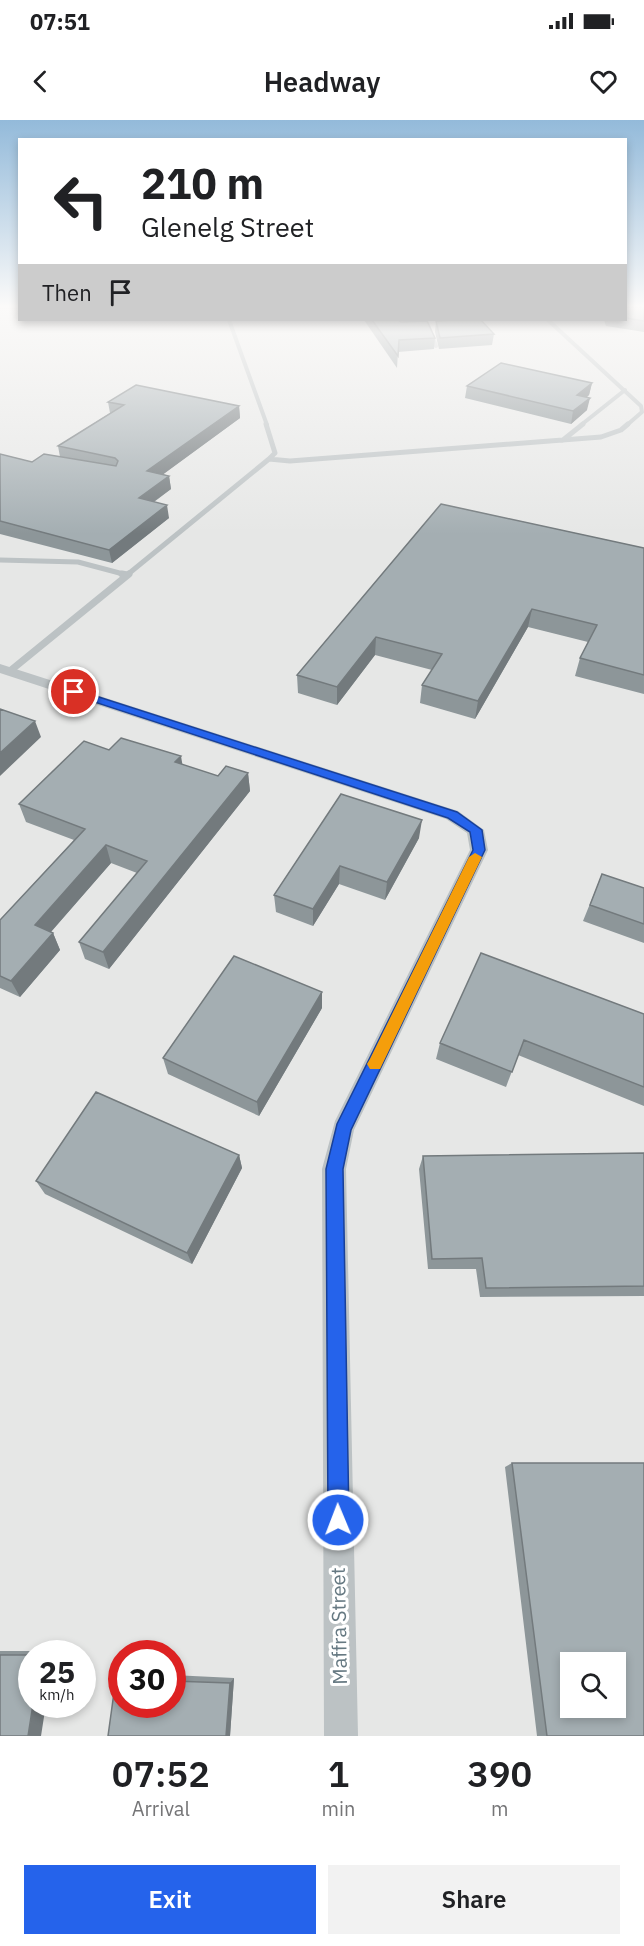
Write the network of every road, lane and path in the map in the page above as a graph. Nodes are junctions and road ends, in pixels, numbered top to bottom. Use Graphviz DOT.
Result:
graph roads {
  1 [pos="251,382"];
  2 [pos="617,382"];
  3 [pos="625,390"];
  4 [pos="563,440"];
  5 [pos="269,459"];
  6 [pos="0,560"];
  7 [pos="127,575"];
  8 [pos="5,670"];
  9 [pos="341,1736"];
  1 -- 5 [label="lane"];
  2 -- 3 [label="lane"];
  3 -- 4 [label="lane"];
  3 -- 4 [label="lane"];
  4 -- 5 [label="lane"];
  5 -- 7 [label="lane"];
  6 -- 7 [label="lane"];
  7 -- 8 [label="lane"];
  8 -- 9 [label="street, Maffra Street"];
}
